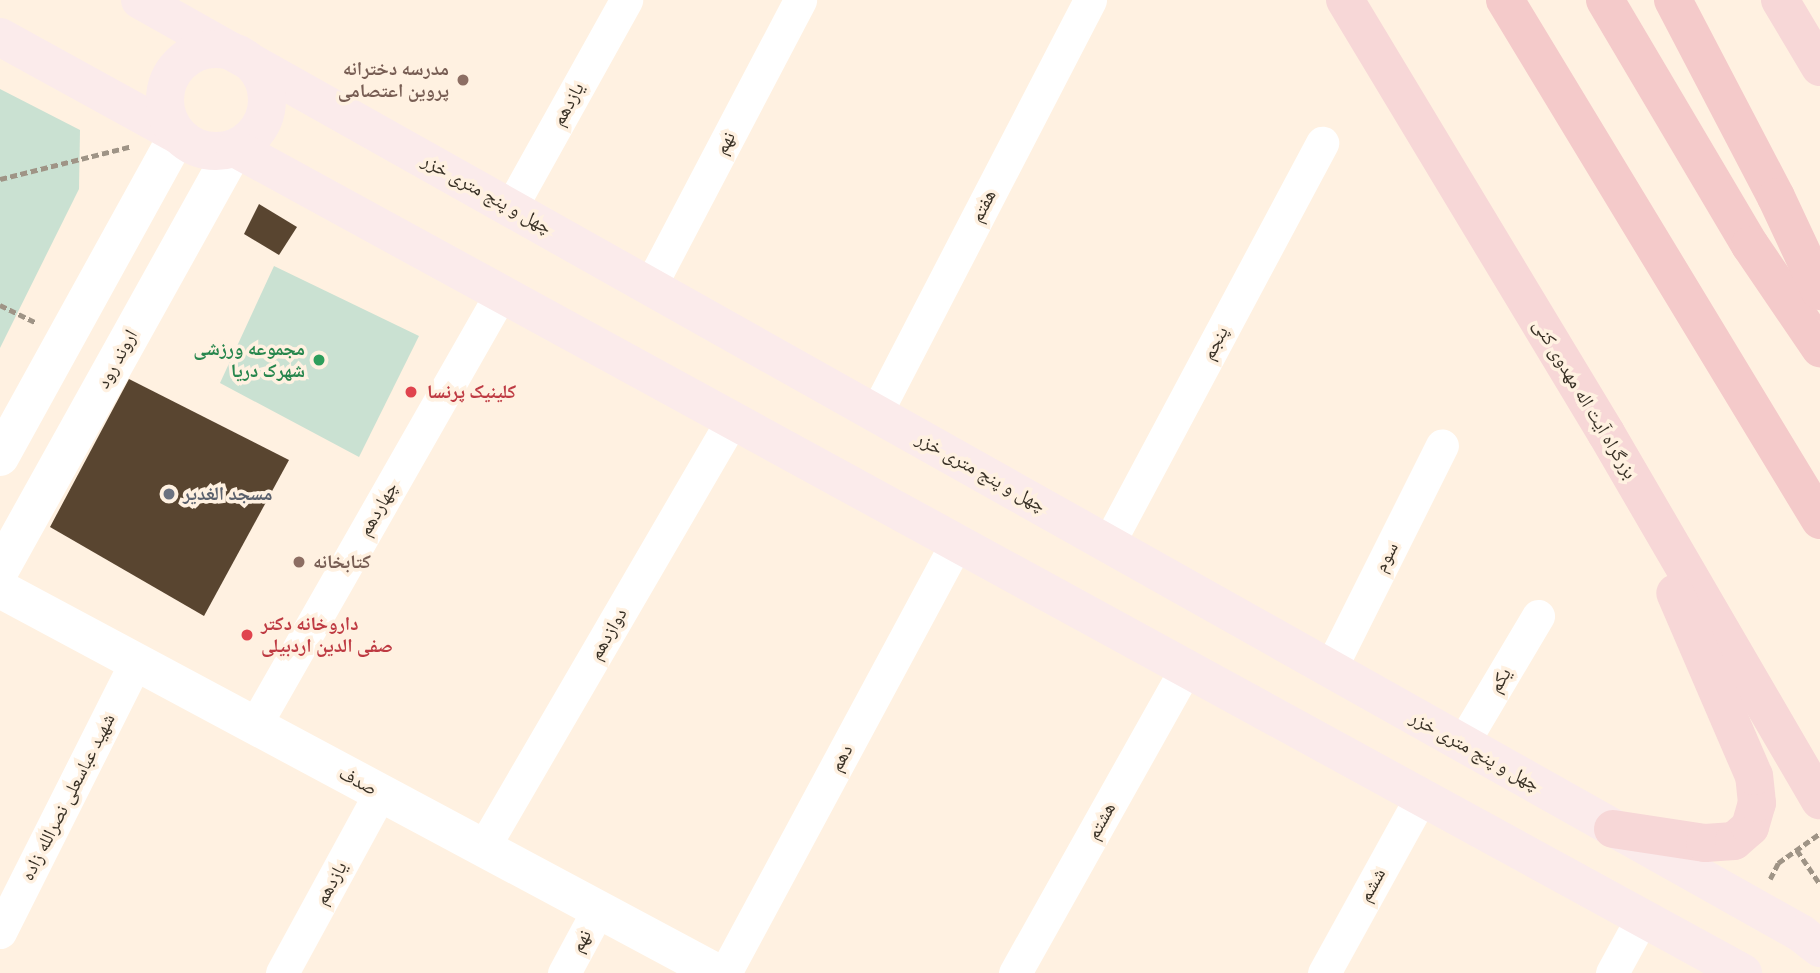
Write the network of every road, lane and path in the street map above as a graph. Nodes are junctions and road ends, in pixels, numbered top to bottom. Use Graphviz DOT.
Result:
graph roads {
  1 [pos="140,0"];
  2 [pos="626,0"];
  3 [pos="800,0"];
  4 [pos="1090,0"];
  5 [pos="1345,0"];
  6 [pos="1505,0"];
  7 [pos="1605,0"];
  8 [pos="1673,0"];
  9 [pos="1780,0"];
  10 [pos="0,37"];
  11 [pos="238,53"];
  12 [pos="1820,67"];
  13 [pos="178,135"];
  14 [pos="1322,143"];
  15 [pos="234,148"];
  16 [pos="0,179"];
  17 [pos="511,207"];
  18 [pos="650,286"];
  19 [pos="1820,291"];
  20 [pos="501,293"];
  21 [pos="0,305"];
  22 [pos="66,338"];
  23 [pos="1820,348"];
  24 [pos="876,413"];
  25 [pos="732,420"];
  26 [pos="1606,433"];
  27 [pos="1442,445"];
  28 [pos="0,457"];
  29 [pos="1814,511"];
  30 [pos="1820,541"];
  31 [pos="957,543"];
  32 [pos="1108,544"];
  33 [pos="0,570"];
  34 [pos="0,589"];
  35 [pos="1538,616"];
  36 [pos="136,662"];
  37 [pos="1186,668"];
  38 [pos="1330,669"];
  39 [pos="255,725"];
  40 [pos="1462,744"];
  41 [pos="380,793"];
  42 [pos="1421,797"];
  43 [pos="1820,800"];
  44 [pos="1613,829"];
  45 [pos="1820,833"];
  46 [pos="483,848"];
  47 [pos="1797,850"];
  48 [pos="1820,884"];
  49 [pos="1756,908"];
  50 [pos="598,910"];
  51 [pos="1642,918"];
  52 [pos="0,932"];
  53 [pos="1820,948"];
  54 [pos="282,973"];
  55 [pos="564,973"];
  56 [pos="717,973"];
  57 [pos="725,973"];
  58 [pos="1015,973"];
  59 [pos="1324,973"];
  60 [pos="1612,973"];
  61 [pos="1743,973"];
  1 -- 11 [label="main road, چهل و پنج متری خزر"];
  2 -- 17 [label="street, یازدهم"];
  3 -- 18 [label="street, نهم"];
  4 -- 24 [label="street, هفتم"];
  5 -- 26 [label="main road, بزرگراه آیت اله مهدوی کنی"];
  6 -- 29 [label="highway"];
  7 -- 23 [label="highway"];
  8 -- 19 [label="highway"];
  9 -- 12 [label="main road"];
  10 -- 13 [label="main road"];
  11 -- 13 [label="main road"];
  11 -- 15 [label="main road"];
  11 -- 17 [label="main road, چهل و پنج متری خزر"];
  13 -- 15 [label="main road"];
  13 -- 16 [label="path"];
  13 -- 22 [label="street"];
  14 -- 32 [label="street, پنجم"];
  15 -- 20 [label="main road"];
  15 -- 33 [label="street, اروند رود"];
  17 -- 18 [label="main road, چهل و پنج متری خزر"];
  18 -- 24 [label="main road, چهل و پنج متری خزر"];
  20 -- 25 [label="main road"];
  20 -- 39 [label="street, چهاردهم"];
  21 -- 22 [label="path"];
  22 -- 28 [label="street"];
  24 -- 32 [label="main road, چهل و پنج متری خزر"];
  25 -- 31 [label="main road"];
  25 -- 46 [label="street, دوازدهم"];
  26 -- 43 [label="main road, بزرگراه آیت اله مهدوی کنی"];
  26 -- 44 [label="main road"];
  27 -- 38 [label="street, سوم"];
  29 -- 30 [label="highway"];
  31 -- 37 [label="main road"];
  31 -- 57 [label="street, دهم"];
  32 -- 38 [label="main road, چهل و پنج متری خزر"];
  34 -- 36 [label="street, صدف"];
  35 -- 40 [label="street, یکم"];
  36 -- 39 [label="street, صدف"];
  36 -- 52 [label="street, شهید عباسعلی نصرالله زاده"];
  37 -- 42 [label="main road"];
  37 -- 58 [label="street, هشتم"];
  38 -- 40 [label="main road, چهل و پنج متری خزر"];
  39 -- 41 [label="street, صدف"];
  40 -- 44 [label="main road, چهل و پنج متری خزر"];
  41 -- 46 [label="street, صدف"];
  41 -- 54 [label="street, یازدهم"];
  42 -- 51 [label="main road"];
  42 -- 59 [label="street, ششم"];
  44 -- 49 [label="main road, چهل و پنج متری خزر"];
  45 -- 47 [label="path"];
  46 -- 50 [label="street, صدف"];
  47 -- 48 [label="path"];
  47 -- 49 [label="path"];
  49 -- 53 [label="main road, چهل و پنج متری خزر"];
  50 -- 55 [label="street, نهم"];
  50 -- 56 [label="street, صدف"];
  51 -- 60 [label="street"];
  51 -- 61 [label="main road"];
}
